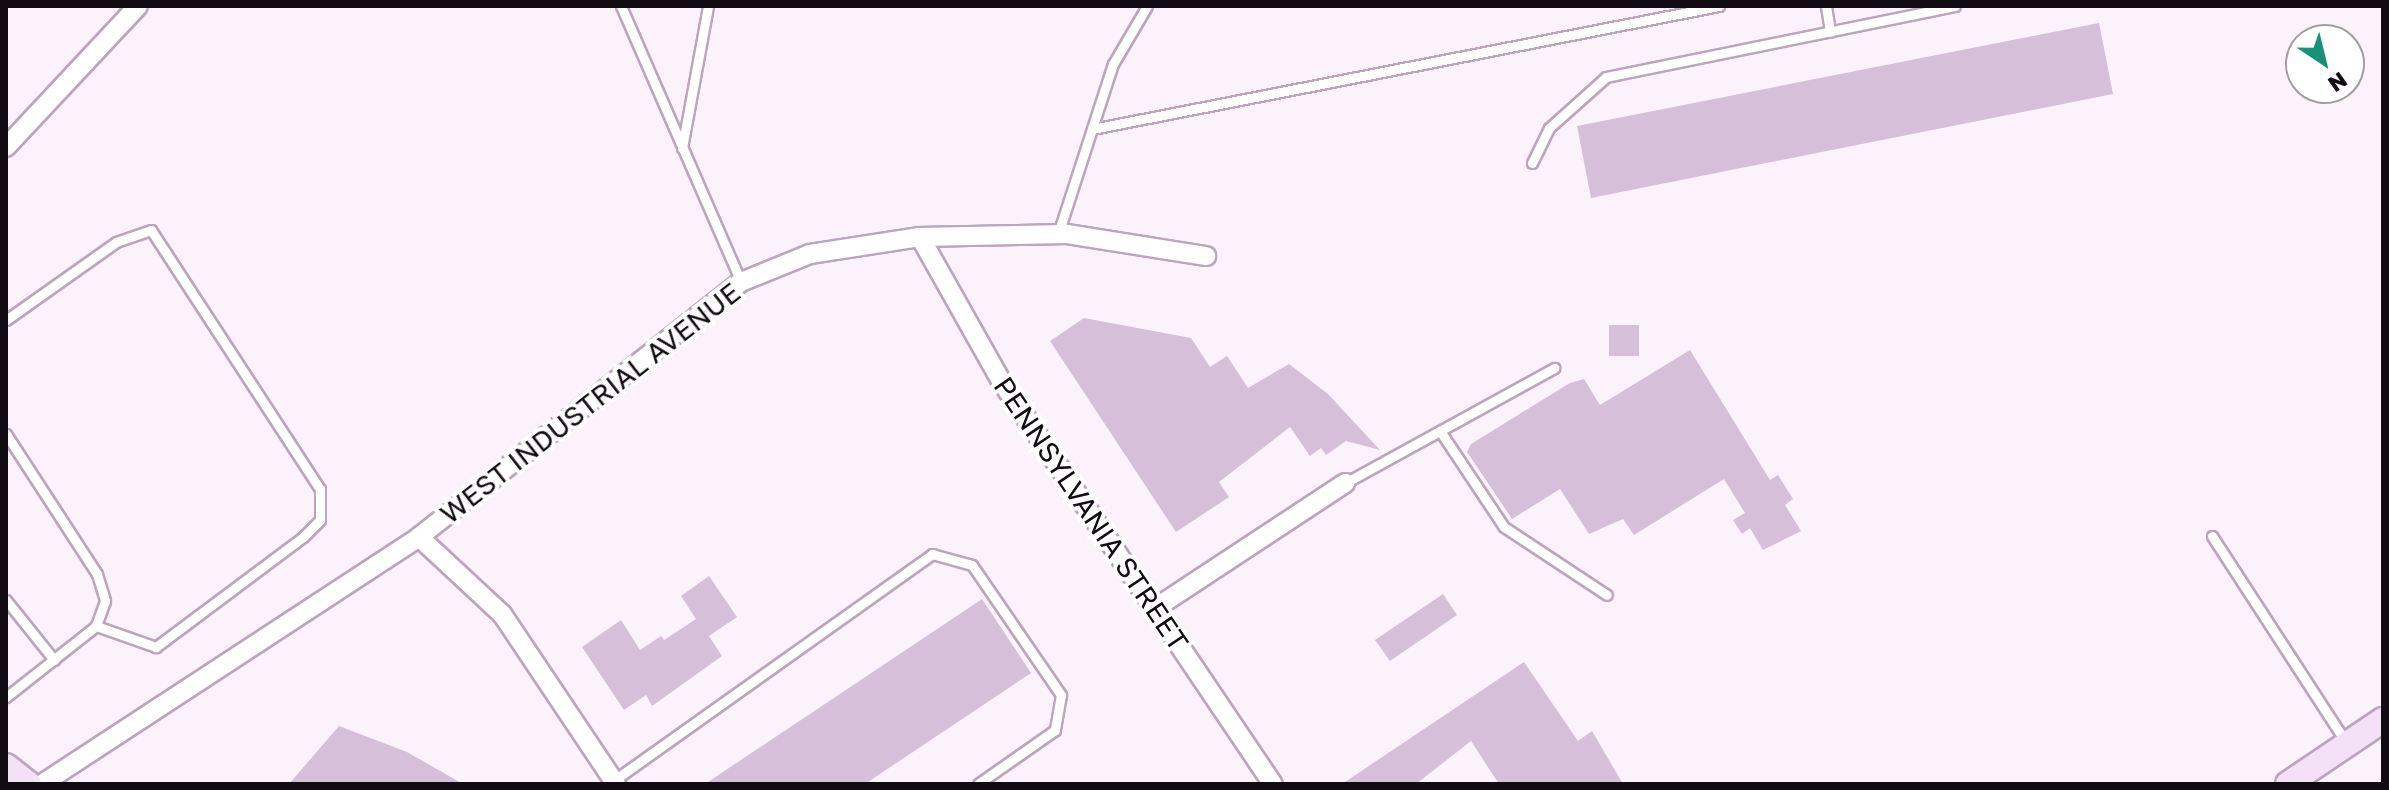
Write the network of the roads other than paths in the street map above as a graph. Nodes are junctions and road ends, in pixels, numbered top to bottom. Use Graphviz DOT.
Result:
graph roads {
  1 [pos="138,6"];
  2 [pos="621,6"];
  3 [pos="708,6"];
  4 [pos="1147,6"];
  5 [pos="1719,6"];
  6 [pos="1826,6"];
  7 [pos="1955,6"];
  8 [pos="1830,32"];
  9 [pos="1092,129"];
  10 [pos="6,147"];
  11 [pos="682,148"];
  12 [pos="1532,163"];
  13 [pos="1058,234"];
  14 [pos="920,237"];
  15 [pos="1206,256"];
  16 [pos="741,282"];
  17 [pos="6,320"];
  18 [pos="1554,368"];
  19 [pos="1440,431"];
  20 [pos="6,434"];
  21 [pos="1345,483"];
  22 [pos="2212,536"];
  23 [pos="419,537"];
  24 [pos="1607,595"];
  25 [pos="6,600"];
  26 [pos="1154,609"];
  27 [pos="96,626"];
  28 [pos="54,660"];
  29 [pos="6,697"];
  30 [pos="2383,720"];
  31 [pos="2347,744"];
  32 [pos="6,766"];
  33 [pos="614,782"];
  34 [pos="29,784"];
  35 [pos="42,784"];
  36 [pos="978,784"];
  37 [pos="1273,784"];
  38 [pos="2288,784"];
  1 -- 10 [label="street"];
  2 -- 11 [label="lane"];
  3 -- 11 [label="lane"];
  4 -- 9 [label="lane"];
  5 -- 9 [label="lane"];
  6 -- 8 [label="lane"];
  7 -- 8 [label="lane"];
  8 -- 12 [label="lane"];
  9 -- 13 [label="lane"];
  11 -- 16 [label="lane"];
  13 -- 14 [label="street, WEST INDUSTRIAL AVENUE"];
  13 -- 15 [label="street, WEST INDUSTRIAL AVENUE"];
  14 -- 16 [label="street, WEST INDUSTRIAL AVENUE"];
  14 -- 26 [label="street, PENNSYLVANIA STREET"];
  16 -- 23 [label="street, WEST INDUSTRIAL AVENUE"];
  17 -- 27 [label="lane"];
  18 -- 19 [label="lane"];
  19 -- 21 [label="lane"];
  19 -- 24 [label="lane"];
  20 -- 27 [label="lane"];
  21 -- 26 [label="street"];
  22 -- 31 [label="lane"];
  23 -- 33 [label="street"];
  23 -- 35 [label="street, WEST INDUSTRIAL AVENUE"];
  25 -- 28 [label="lane"];
  26 -- 37 [label="street, PENNSYLVANIA STREET"];
  27 -- 28 [label="lane"];
  28 -- 29 [label="lane"];
  30 -- 31 [label="main road"];
  31 -- 38 [label="main road"];
  32 -- 34 [label="main road"];
  33 -- 36 [label="lane"];
}
